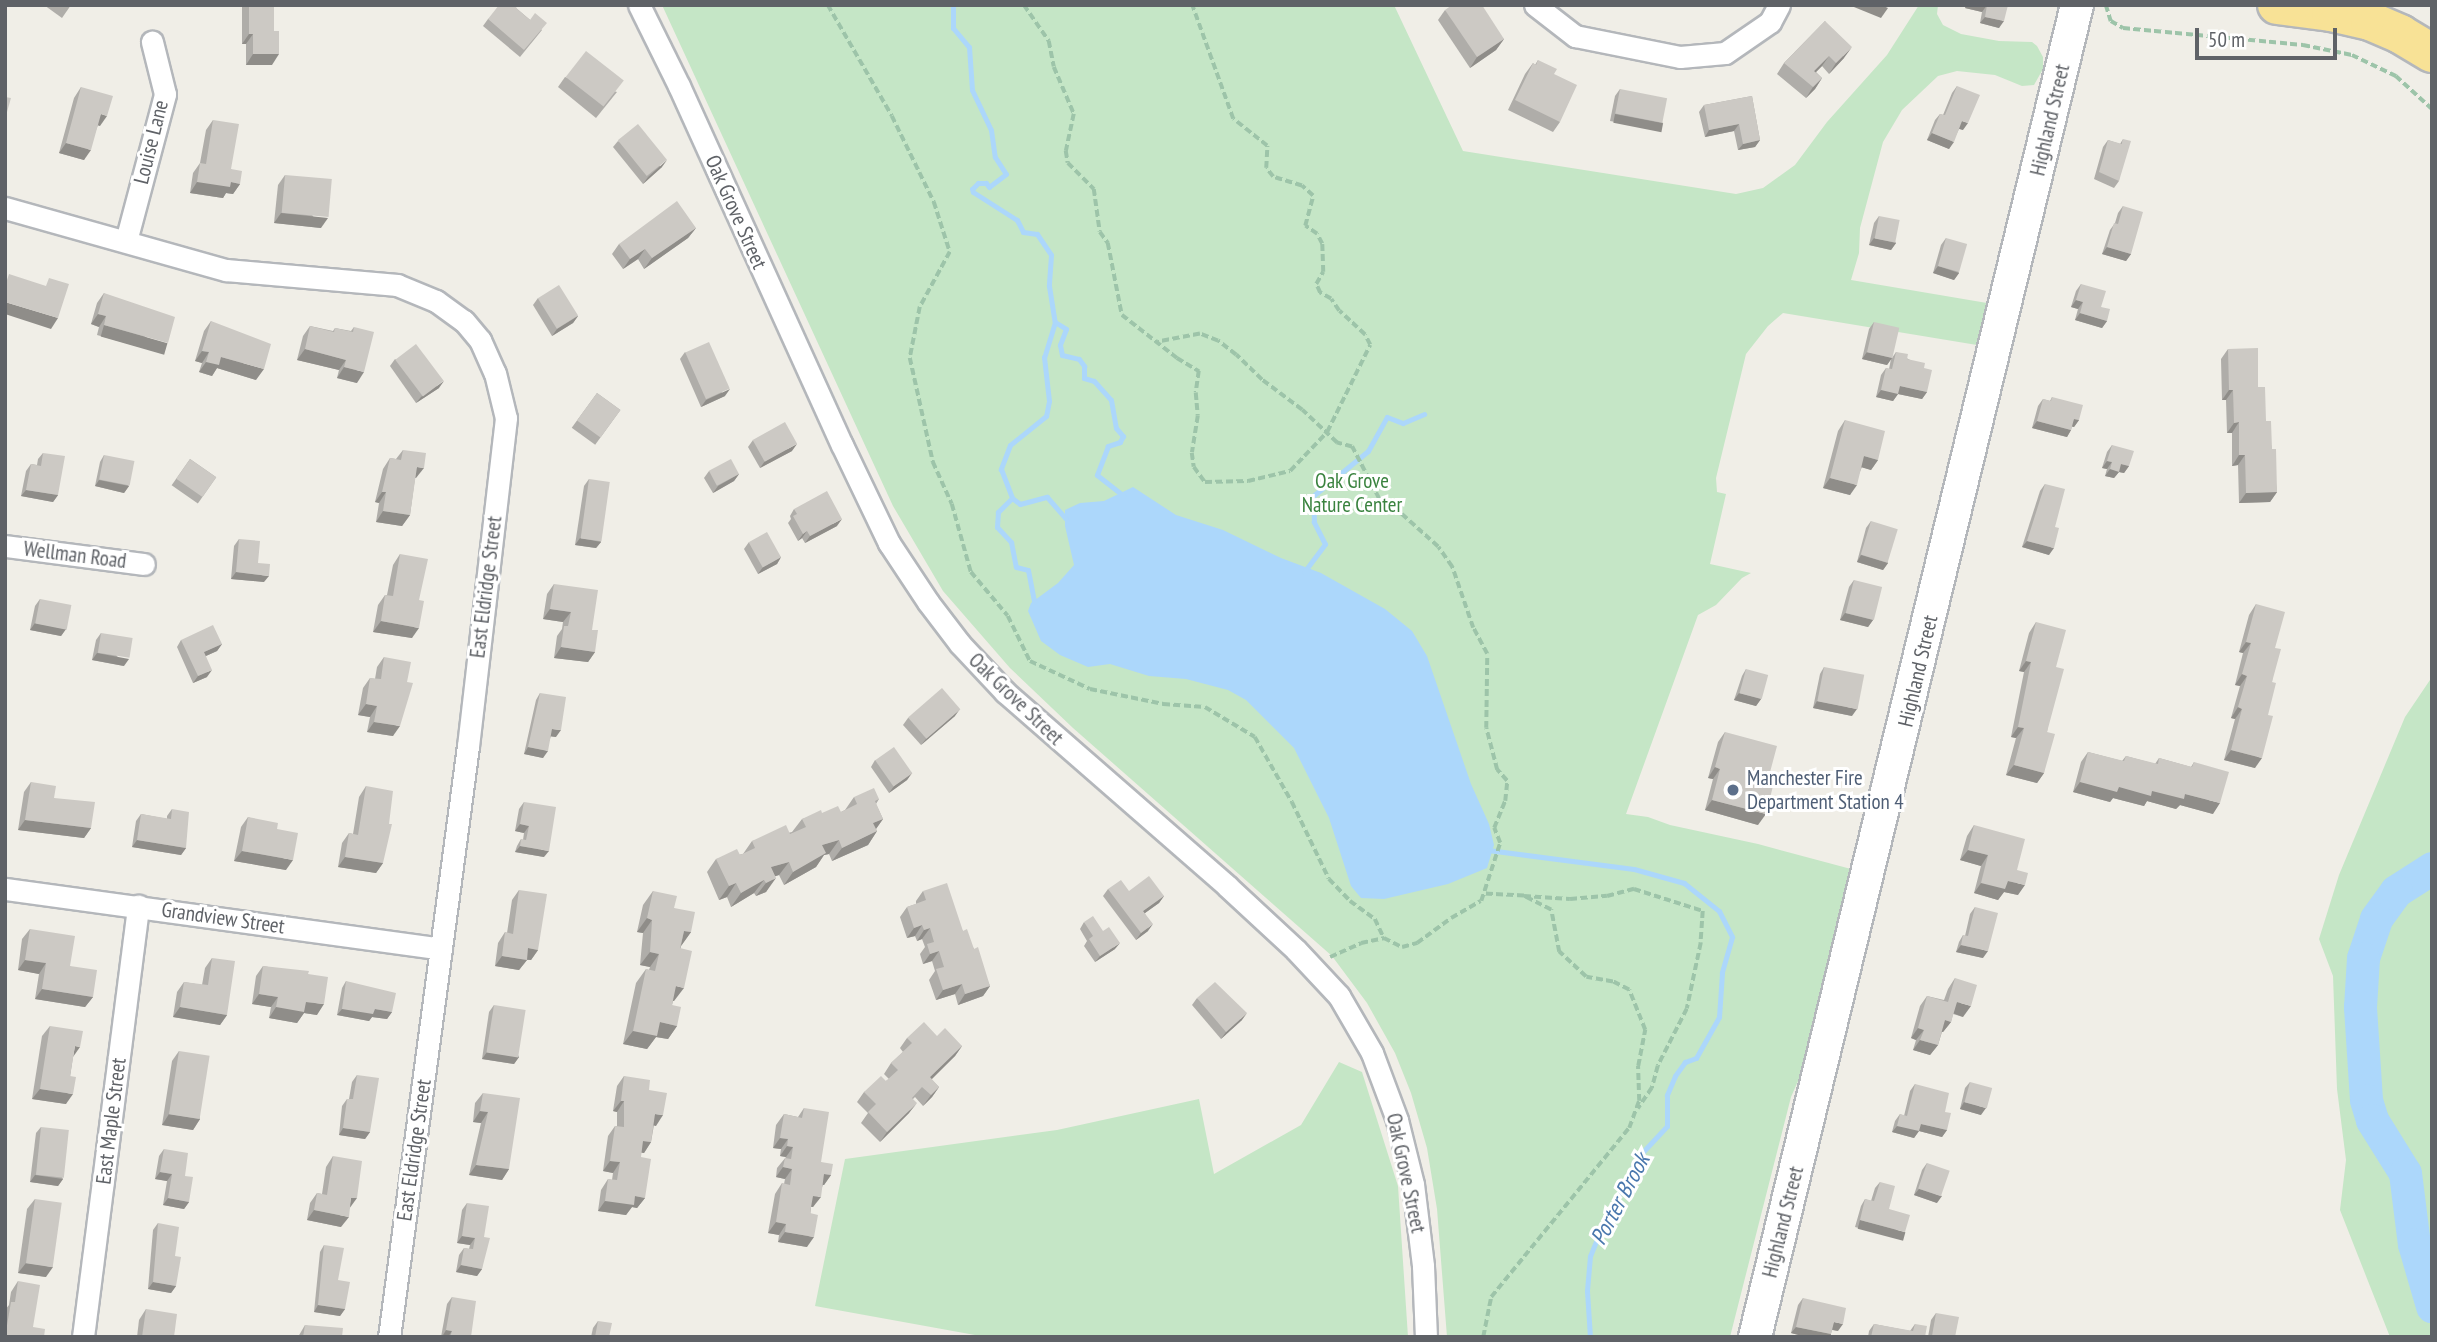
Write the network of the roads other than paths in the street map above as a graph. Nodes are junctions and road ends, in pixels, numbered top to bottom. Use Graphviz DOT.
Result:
graph roads {
  1 [pos="639,5"];
  2 [pos="1535,5"];
  3 [pos="1779,5"];
  4 [pos="2077,5"];
  5 [pos="2277,5"];
  6 [pos="152,42"];
  7 [pos="2432,53"];
  8 [pos="5,208"];
  9 [pos="126,242"];
  10 [pos="5,546"];
  11 [pos="144,564"];
  12 [pos="5,889"];
  13 [pos="138,905"];
  14 [pos="441,949"];
  15 [pos="83,1337"];
  16 [pos="389,1337"];
  17 [pos="1426,1337"];
  18 [pos="1755,1337"];
  1 -- 17 [label="street, Oak Grove Street"];
  2 -- 3 [label="street"];
  4 -- 18 [label="main road, Highland Street"];
  5 -- 7 [label="highway"];
  6 -- 9 [label="street, Louise Lane"];
  8 -- 9 [label="street, East Eldridge Street"];
  9 -- 14 [label="street, East Eldridge Street"];
  10 -- 11 [label="street, Wellman Road"];
  12 -- 13 [label="street, Grandview Street"];
  13 -- 14 [label="street, Grandview Street"];
  13 -- 15 [label="street, East Maple Street"];
  14 -- 16 [label="street, East Eldridge Street"];
}
